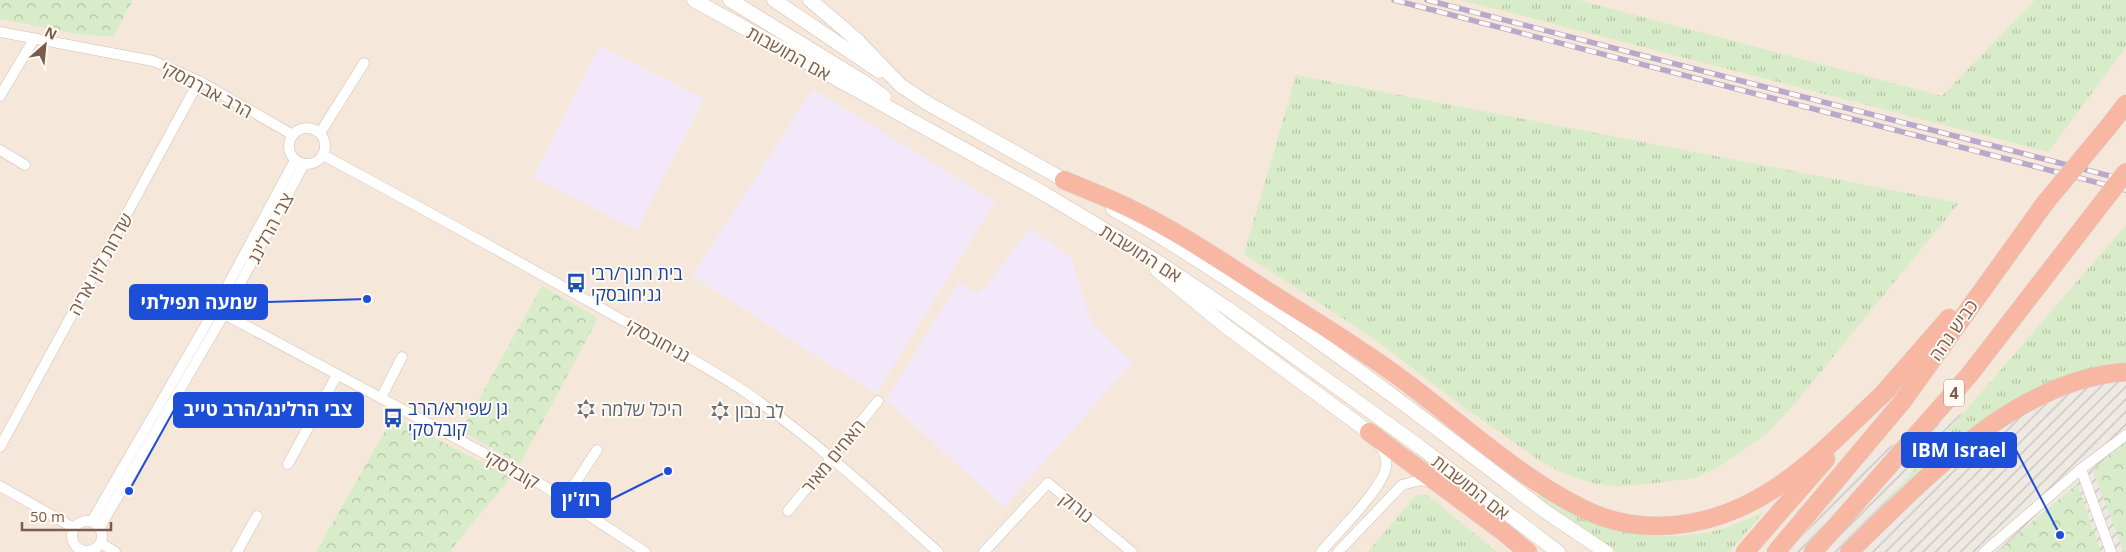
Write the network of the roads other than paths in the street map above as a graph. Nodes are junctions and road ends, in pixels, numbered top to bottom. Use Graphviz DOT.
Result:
graph roads {
  1 [pos="694,0"];
  2 [pos="730,0"];
  3 [pos="774,0"];
  4 [pos="810,0"];
  5 [pos="0,32"];
  6 [pos="34,39"];
  7 [pos="364,63"];
  8 [pos="199,81"];
  9 [pos="900,85"];
  10 [pos="0,96"];
  11 [pos="2126,104"];
  12 [pos="929,130"];
  13 [pos="320,133"];
  14 [pos="293,135"];
  15 [pos="0,150"];
  16 [pos="323,155"];
  17 [pos="300,162"];
  18 [pos="24,165"];
  19 [pos="2126,172"];
  20 [pos="1064,180"];
  21 [pos="1124,242"];
  22 [pos="2016,242"];
  23 [pos="219,312"];
  24 [pos="402,357"];
  25 [pos="2126,372"];
  26 [pos="337,375"];
  27 [pos="1888,389"];
  28 [pos="381,398"];
  29 [pos="878,401"];
  30 [pos="1369,432"];
  31 [pos="2126,435"];
  32 [pos="0,447"];
  33 [pos="597,450"];
  34 [pos="832,458"];
  35 [pos="288,464"];
  36 [pos="2081,469"];
  37 [pos="0,486"];
  38 [pos="1448,490"];
  39 [pos="564,500"];
  40 [pos="788,511"];
  41 [pos="257,516"];
  42 [pos="96,524"];
  43 [pos="74,528"];
  44 [pos="101,543"];
  45 [pos="73,548"];
  46 [pos="85,551"];
  47 [pos="115,552"];
  48 [pos="237,552"];
  49 [pos="645,552"];
  50 [pos="938,552"];
  51 [pos="984,552"];
  52 [pos="1132,552"];
  53 [pos="1320,552"];
  54 [pos="1338,552"];
  55 [pos="1528,552"];
  56 [pos="1558,552"];
  57 [pos="1606,552"];
  58 [pos="1744,552"];
  59 [pos="1776,552"];
  60 [pos="1813,552"];
  61 [pos="1849,552"];
  62 [pos="1984,552"];
  63 [pos="2111,552"];
  1 -- 12 [label="main road, אם המושבות"];
  2 -- 12 [label="main road"];
  3 -- 9 [label="main road"];
  4 -- 9 [label="main road, אם המושבות"];
  5 -- 6 [label="street, הרב אברמסקי"];
  6 -- 8 [label="street, הרב אברמסקי"];
  6 -- 10 [label="street"];
  7 -- 13 [label="street"];
  8 -- 14 [label="street, הרב אברמסקי"];
  8 -- 32 [label="street, שדרות לוין אריה"];
  9 -- 20 [label="main road, אם המושבות"];
  11 -- 22 [label="highway, כביש גהה / 4, bridge"];
  12 -- 21 [label="main road, אם המושבות"];
  13 -- 14 [label="street"];
  13 -- 16 [label="street"];
  14 -- 17 [label="street"];
  15 -- 18 [label="street"];
  16 -- 17 [label="street"];
  16 -- 34 [label="street, גניחובסקי"];
  17 -- 23 [label="street, צבי הרלינג"];
  19 -- 60 [label="highway, 4, bridge"];
  20 -- 27 [label="highway"];
  20 -- 57 [label="main road, אם המושבות, bridge"];
  21 -- 30 [label="main road"];
  21 -- 56 [label="main road, אם המושבות"];
  22 -- 27 [label="highway"];
  22 -- 59 [label="highway, כביש גהה / 4"];
  23 -- 26 [label="street, קובלסקי"];
  23 -- 42 [label="street, צבי הרלינג"];
  24 -- 28 [label="street"];
  25 -- 61 [label="highway"];
  26 -- 28 [label="street, קובלסקי"];
  26 -- 35 [label="street"];
  27 -- 58 [label="highway"];
  28 -- 39 [label="street, קובלסקי"];
  29 -- 34 [label="street, האחים מאיר"];
  30 -- 38 [label="highway"];
  30 -- 53 [label="street"];
  31 -- 36 [label="street"];
  33 -- 39 [label="street"];
  34 -- 40 [label="street, האחים מאיר"];
  34 -- 50 [label="street, גניחובסקי"];
  36 -- 62 [label="street"];
  36 -- 63 [label="street"];
  37 -- 43 [label="street"];
  38 -- 54 [label="street"];
  38 -- 55 [label="highway"];
  39 -- 49 [label="street, קובלסקי"];
  41 -- 48 [label="street"];
  42 -- 43 [label="street"];
  42 -- 44 [label="street"];
  43 -- 45 [label="street"];
  44 -- 46 [label="street"];
  44 -- 47 [label="street"];
  45 -- 46 [label="street"];
  51 -- 52 [label="street, נורוק"];
}
